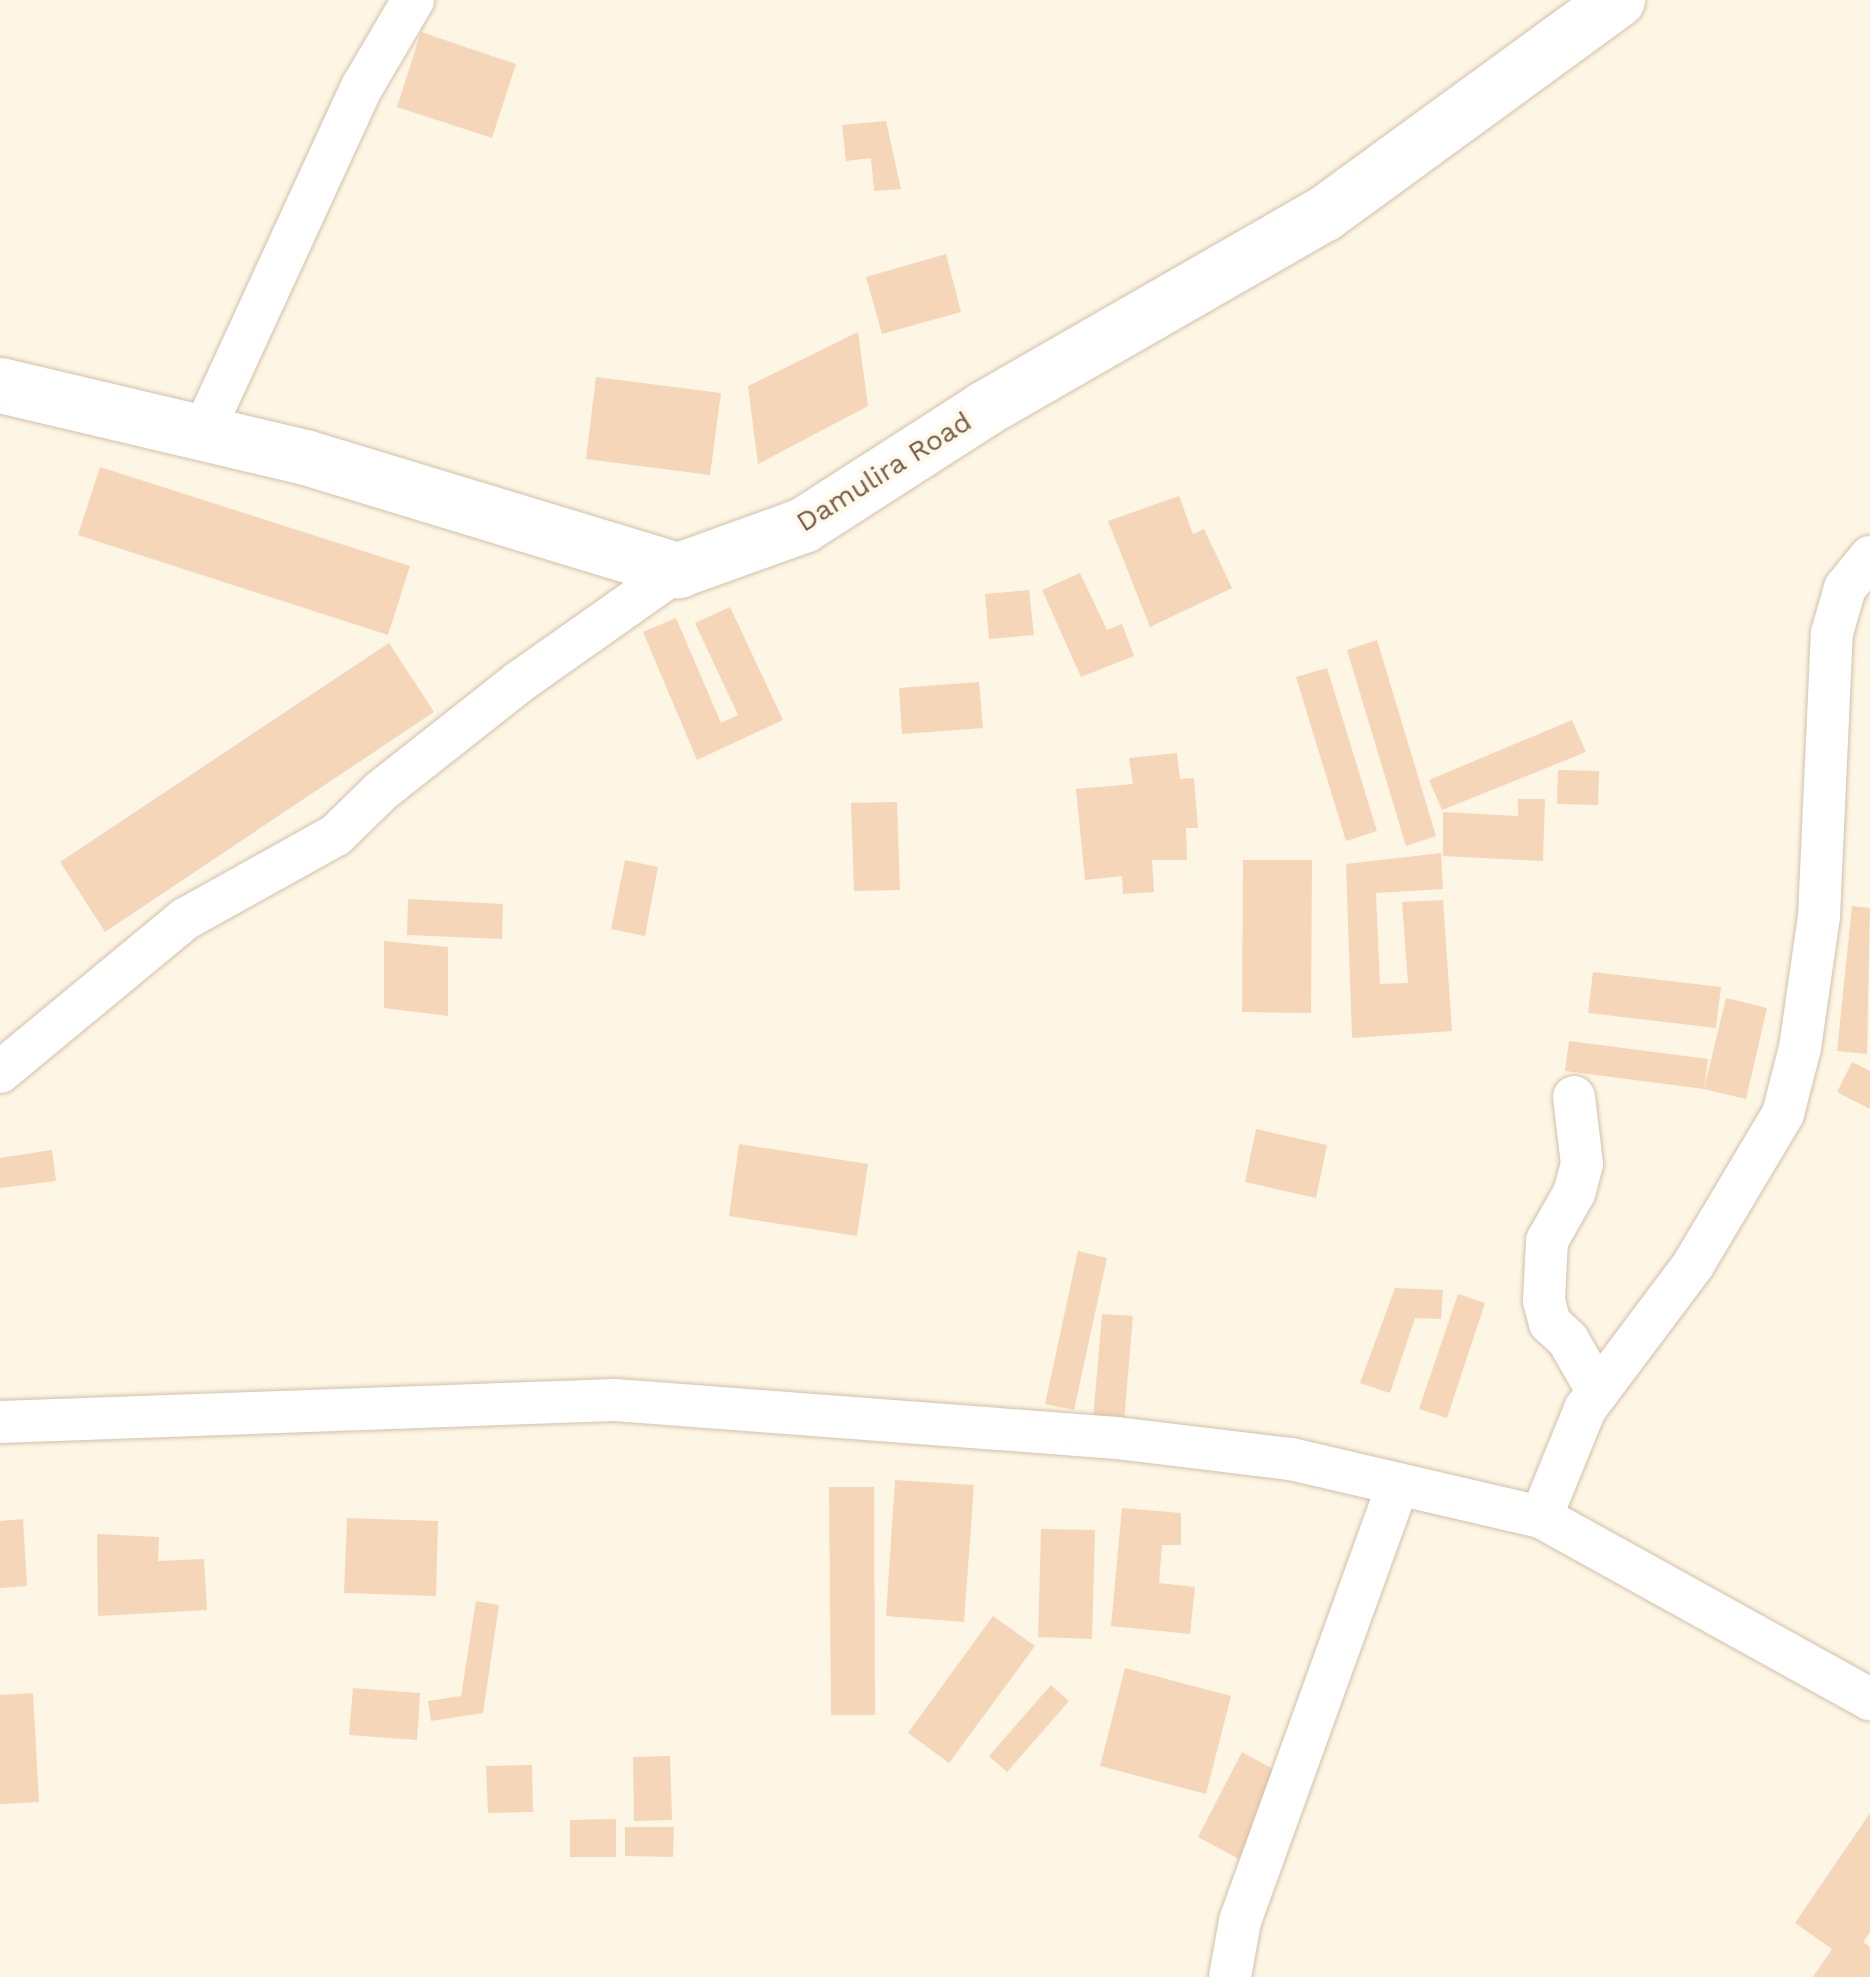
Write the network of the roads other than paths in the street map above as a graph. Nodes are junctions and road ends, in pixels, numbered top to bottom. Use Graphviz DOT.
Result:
graph roads {
  1 [pos="413,0"];
  2 [pos="1617,0"];
  3 [pos="0,385"];
  4 [pos="204,430"];
  5 [pos="1870,556"];
  6 [pos="678,570"];
  7 [pos="0,1072"];
  8 [pos="1574,1097"];
  9 [pos="1598,1392"];
  10 [pos="0,1422"];
  11 [pos="1398,1485"];
  12 [pos="1541,1517"];
  13 [pos="1870,1699"];
  14 [pos="1230,1977"];
  1 -- 4 [label="street"];
  2 -- 6 [label="street, Damulira Road"];
  3 -- 4 [label="street"];
  4 -- 6 [label="street"];
  5 -- 9 [label="street"];
  6 -- 7 [label="street"];
  8 -- 9 [label="street"];
  9 -- 12 [label="street"];
  10 -- 11 [label="street"];
  11 -- 12 [label="street"];
  11 -- 14 [label="street"];
  12 -- 13 [label="street"];
}
